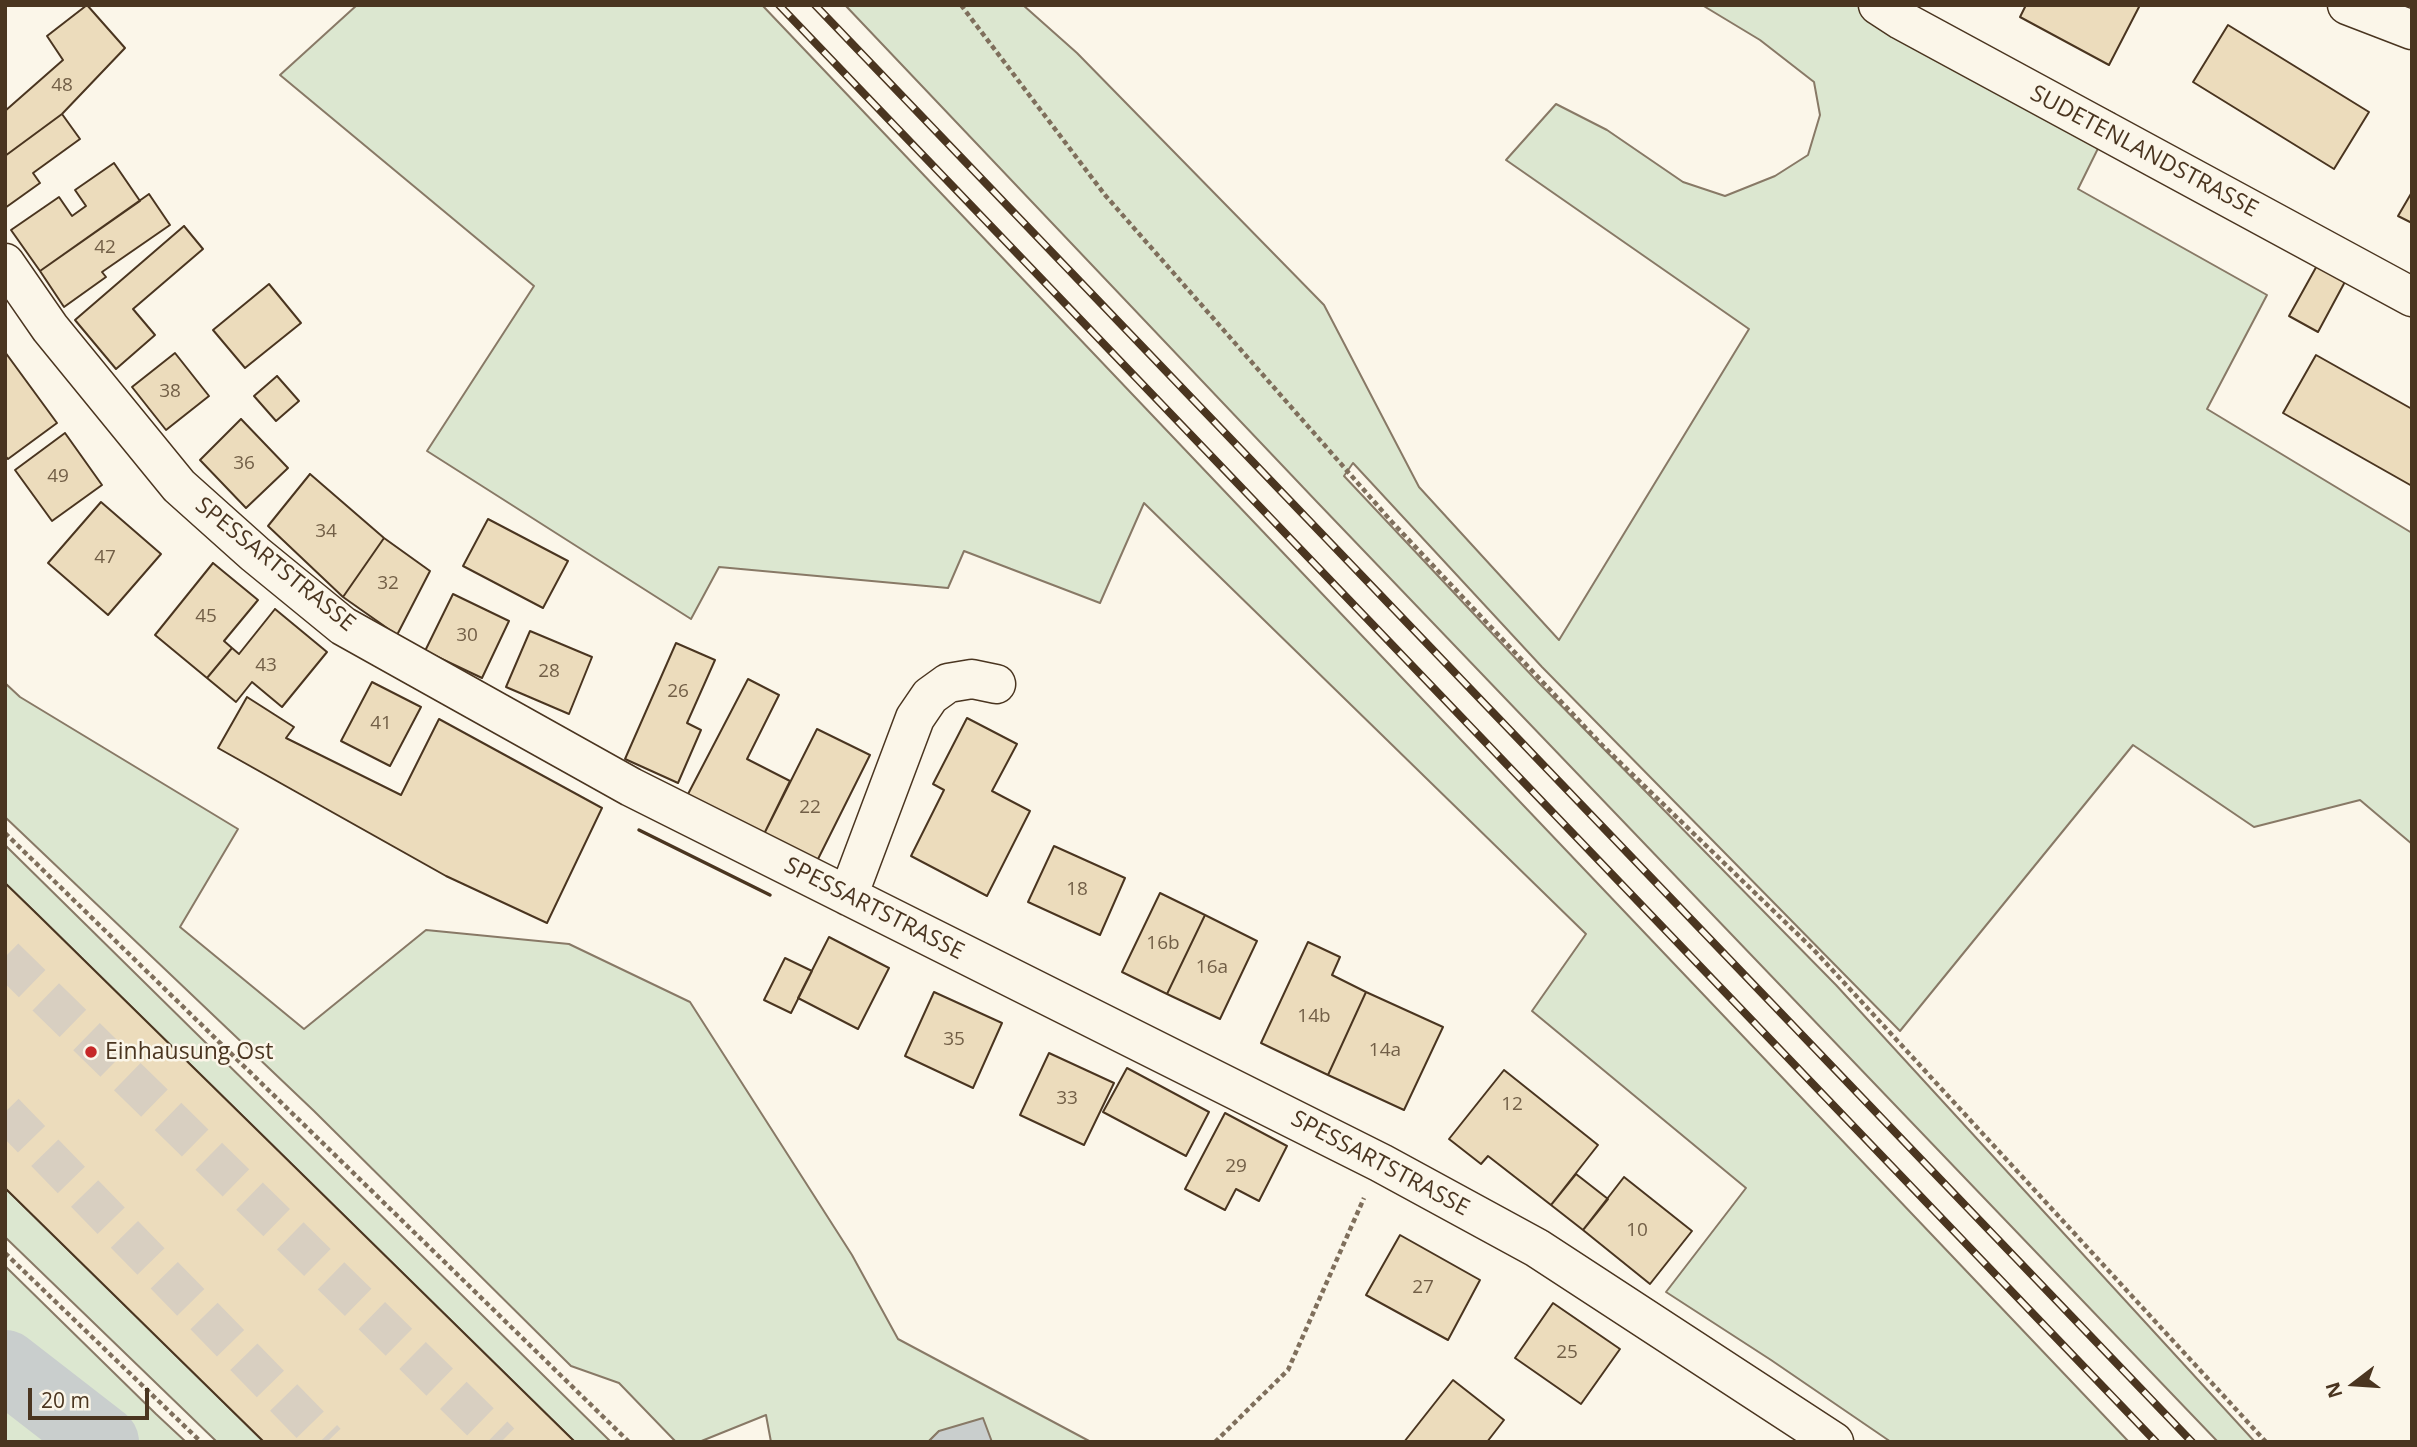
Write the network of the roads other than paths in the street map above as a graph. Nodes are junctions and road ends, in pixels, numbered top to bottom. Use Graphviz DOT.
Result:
graph roads {
  1 [pos="1878,5"];
  2 [pos="2347,5"];
  3 [pos="2412,30"];
  4 [pos="5,263"];
  5 [pos="2412,297"];
  6 [pos="996,684"];
  7 [pos="848,895"];
  8 [pos="1834,1442"];
  1 -- 5 [label="street, SUDETENLANDSTRASSE"];
  2 -- 3 [label="street"];
  4 -- 7 [label="street, SPESSARTSTRASSE"];
  6 -- 7 [label="street"];
  7 -- 8 [label="street, SPESSARTSTRASSE"];
}
